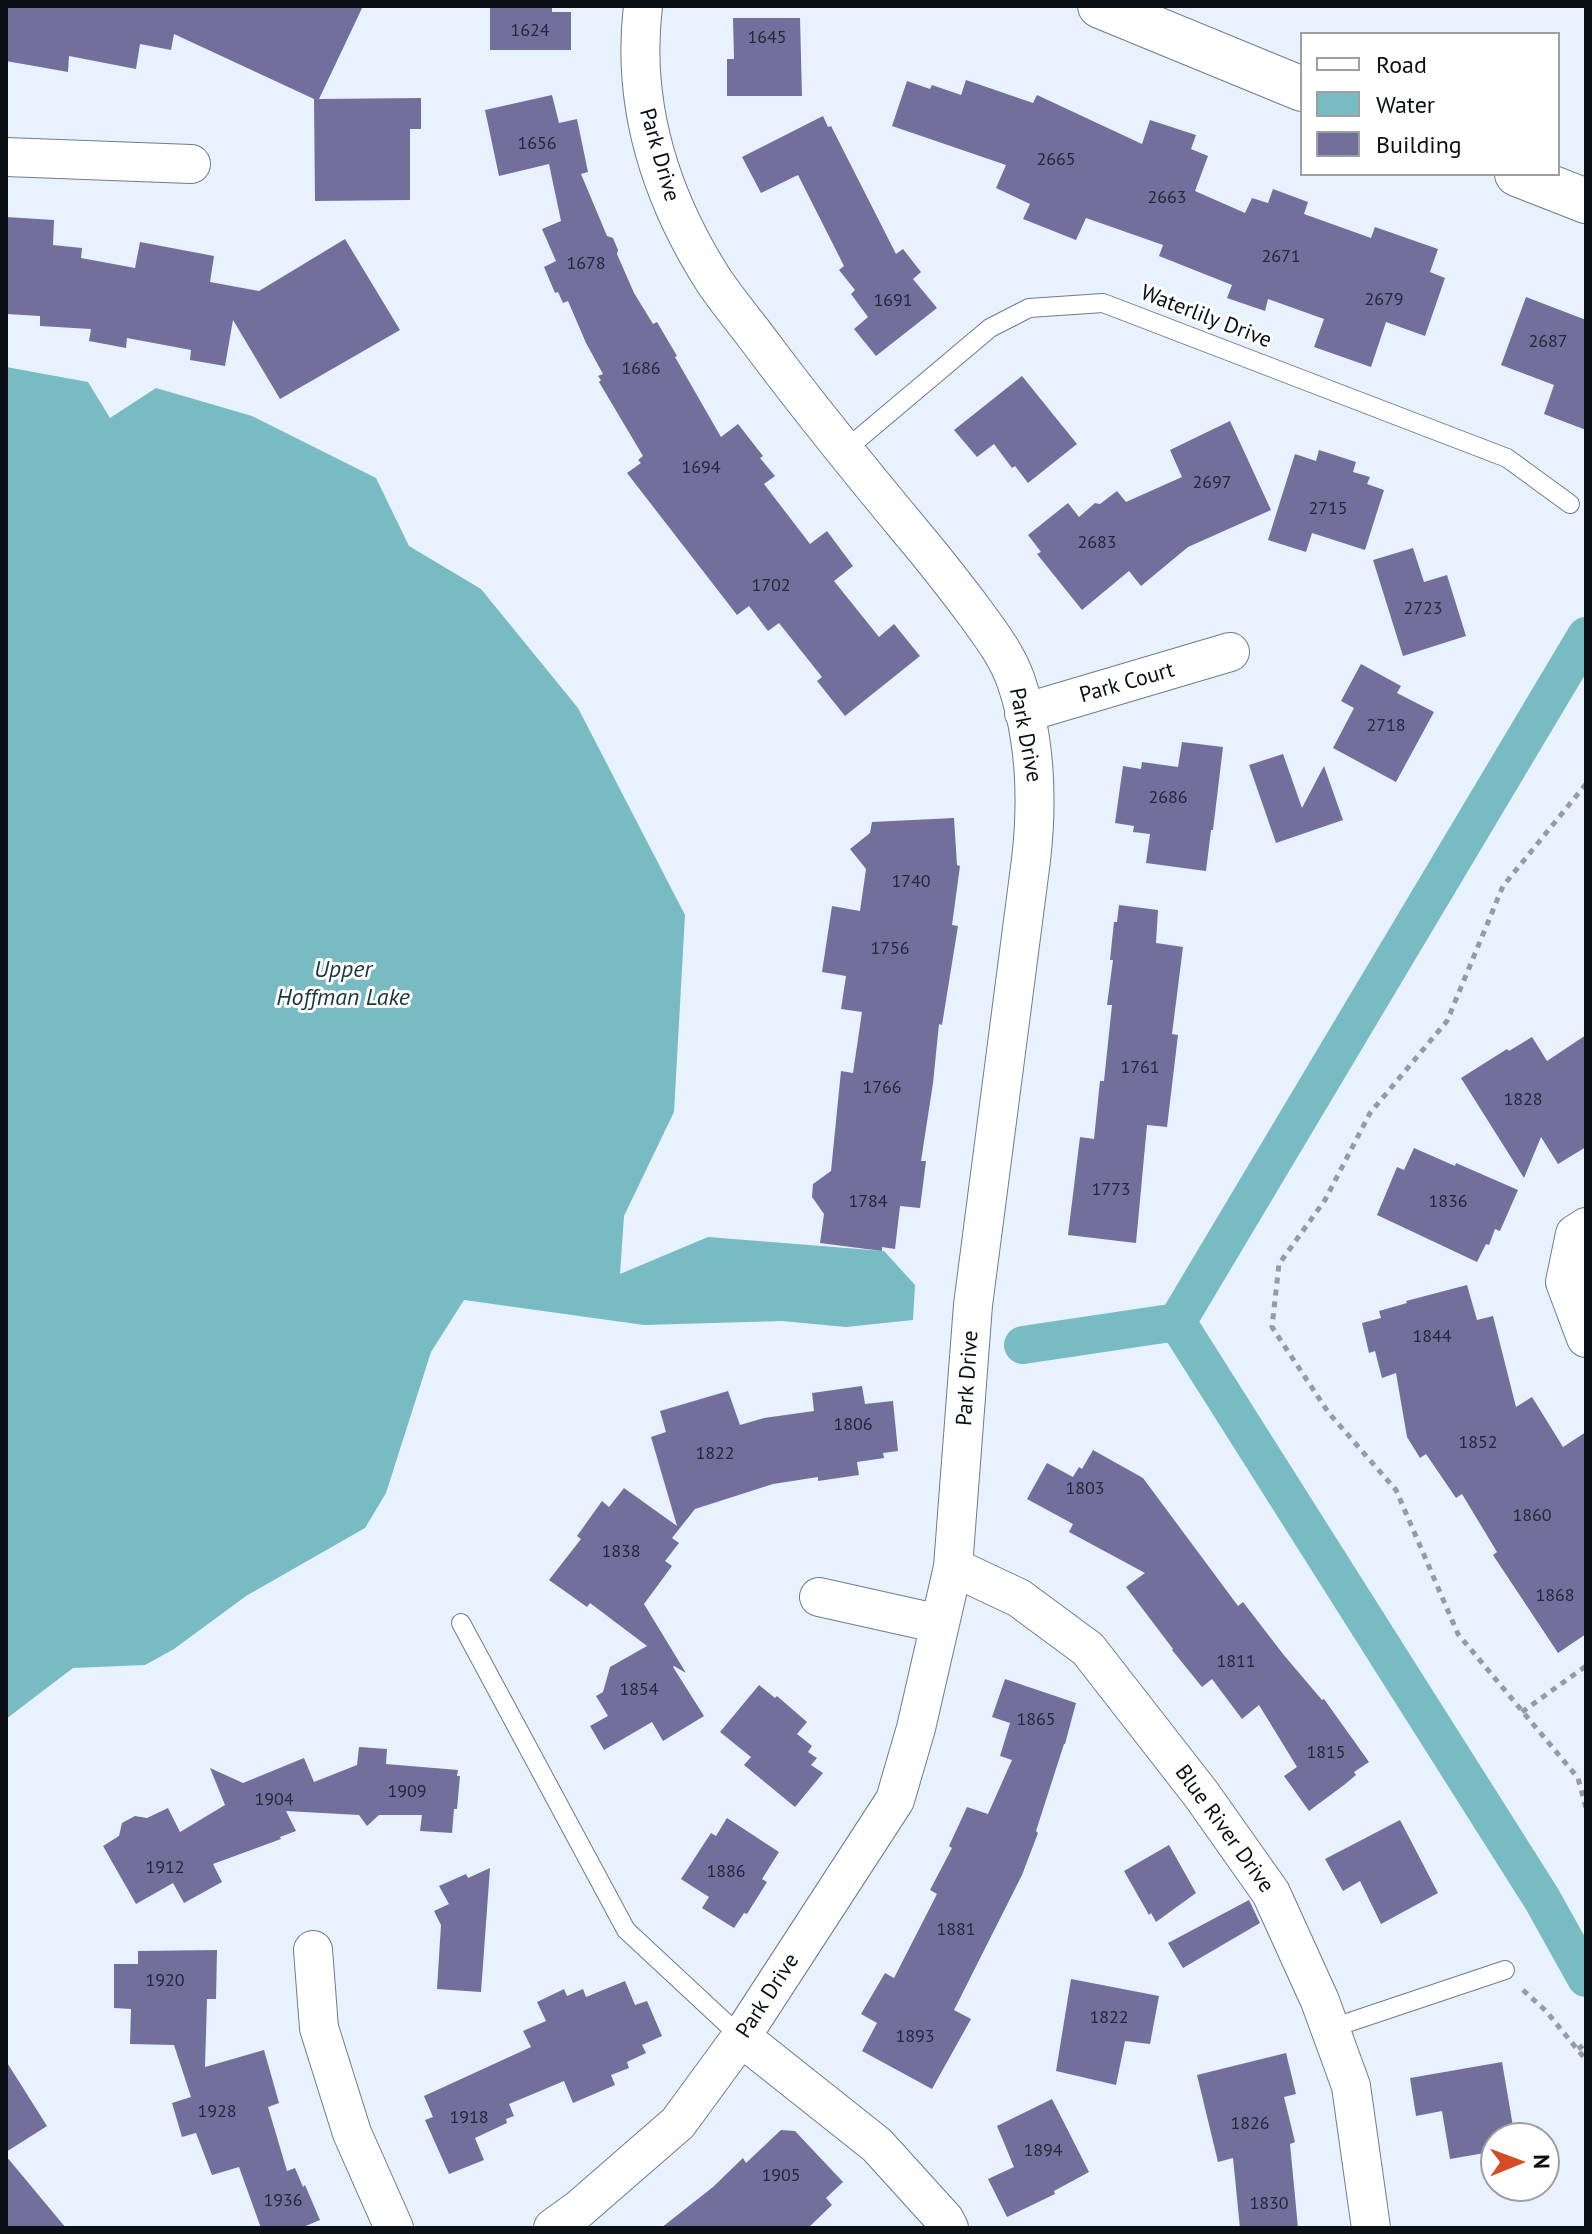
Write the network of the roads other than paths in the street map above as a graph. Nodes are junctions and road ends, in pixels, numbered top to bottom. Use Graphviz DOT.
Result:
graph roads {
  1 [pos="643,6"];
  2 [pos="1100,6"];
  3 [pos="1300,88"];
  4 [pos="6,157"];
  5 [pos="191,164"];
  6 [pos="1522,176"];
  7 [pos="1586,201"];
  8 [pos="844,451"];
  9 [pos="1570,504"];
  10 [pos="1230,652"];
  11 [pos="1024,713"];
  12 [pos="1586,1227"];
  13 [pos="1586,1338"];
  14 [pos="953,1567"];
  15 [pos="819,1597"];
  16 [pos="461,1623"];
  17 [pos="940,1624"];
  18 [pos="313,1950"];
  19 [pos="1505,1970"];
  20 [pos="1329,2029"];
  21 [pos="741,2037"];
  22 [pos="394,2228"];
  23 [pos="553,2228"];
  24 [pos="949,2228"];
  25 [pos="1371,2228"];
  1 -- 8 [label="street, Park Drive"];
  2 -- 3 [label="street"];
  4 -- 5 [label="street"];
  6 -- 7 [label="street"];
  8 -- 9 [label="lane, Waterlily Drive"];
  8 -- 11 [label="street, Park Drive"];
  10 -- 11 [label="street, Park Court"];
  11 -- 14 [label="street, Park Drive"];
  12 -- 13 [label="street"];
  14 -- 17 [label="street, Park Drive"];
  14 -- 20 [label="street, Blue River Drive"];
  15 -- 17 [label="street"];
  16 -- 21 [label="lane"];
  17 -- 21 [label="street, Park Drive"];
  18 -- 22 [label="street"];
  19 -- 20 [label="lane"];
  20 -- 25 [label="street, Blue River Drive"];
  21 -- 23 [label="street, Park Drive"];
  21 -- 24 [label="street"];
}
